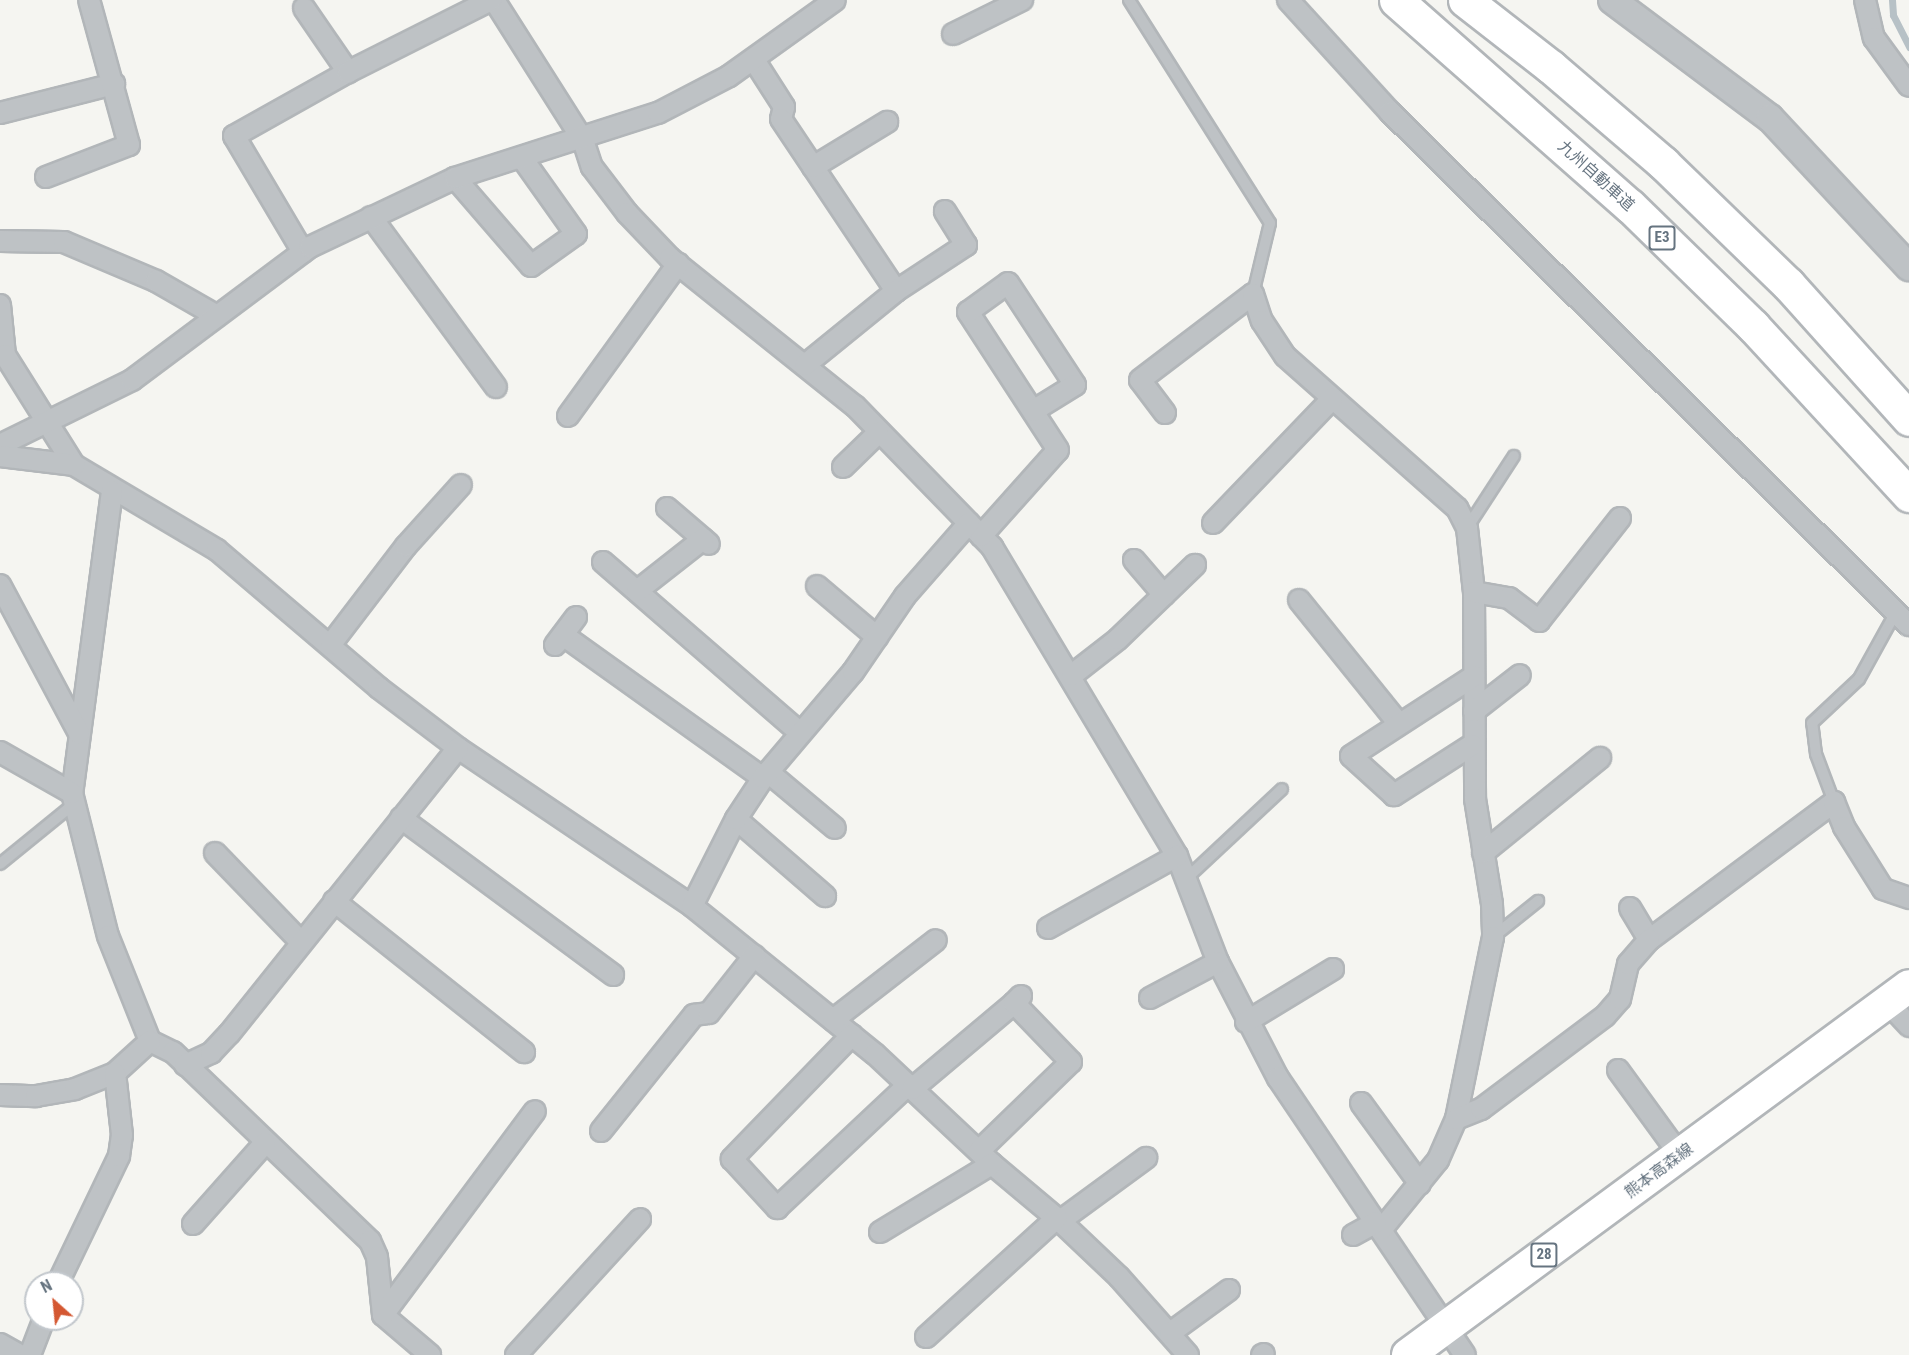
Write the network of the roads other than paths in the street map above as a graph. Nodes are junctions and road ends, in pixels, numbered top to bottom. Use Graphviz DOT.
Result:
graph roads {
  1 [pos="89,0"];
  2 [pos="493,0"];
  3 [pos="835,0"];
  4 [pos="1022,0"];
  5 [pos="1129,0"];
  6 [pos="1288,0"];
  7 [pos="1396,0"];
  8 [pos="1465,0"];
  9 [pos="1612,0"];
  10 [pos="1865,0"];
  11 [pos="304,8"];
  12 [pos="953,34"];
  13 [pos="754,60"];
  14 [pos="348,72"];
  15 [pos="114,84"];
  16 [pos="1909,86"];
  17 [pos="0,113"];
  18 [pos="887,122"];
  19 [pos="583,140"];
  20 [pos="522,158"];
  21 [pos="813,167"];
  22 [pos="46,177"];
  23 [pos="455,178"];
  24 [pos="945,211"];
  25 [pos="371,217"];
  26 [pos="0,241"];
  27 [pos="303,252"];
  28 [pos="678,264"];
  29 [pos="1909,267"];
  30 [pos="896,291"];
  31 [pos="1253,294"];
  32 [pos="0,305"];
  33 [pos="217,316"];
  34 [pos="805,366"];
  35 [pos="496,387"];
  36 [pos="1332,399"];
  37 [pos="1033,411"];
  38 [pos="1165,412"];
  39 [pos="568,416"];
  40 [pos="1909,419"];
  41 [pos="47,422"];
  42 [pos="878,433"];
  43 [pos="0,445"];
  44 [pos="0,456"];
  45 [pos="1514,456"];
  46 [pos="74,465"];
  47 [pos="843,467"];
  48 [pos="461,485"];
  49 [pos="112,491"];
  50 [pos="1909,495"];
  51 [pos="667,508"];
  52 [pos="1620,518"];
  53 [pos="1213,523"];
  54 [pos="1467,528"];
  55 [pos="975,530"];
  56 [pos="1134,560"];
  57 [pos="603,562"];
  58 [pos="1195,565"];
  59 [pos="0,585"];
  60 [pos="817,586"];
  61 [pos="637,591"];
  62 [pos="1474,592"];
  63 [pos="1164,595"];
  64 [pos="1299,600"];
  65 [pos="576,617"];
  66 [pos="1903,618"];
  67 [pos="877,637"];
  68 [pos="331,644"];
  69 [pos="1072,675"];
  70 [pos="1520,675"];
  71 [pos="1474,676"];
  72 [pos="1474,711"];
  73 [pos="1399,724"];
  74 [pos="799,732"];
  75 [pos="79,733"];
  76 [pos="1472,745"];
  77 [pos="459,748"];
  78 [pos="0,752"];
  79 [pos="1600,758"];
  80 [pos="766,775"];
  81 [pos="1282,789"];
  82 [pos="74,798"];
  83 [pos="1834,802"];
  84 [pos="401,818"];
  85 [pos="736,819"];
  86 [pos="835,828"];
  87 [pos="215,853"];
  88 [pos="1483,853"];
  89 [pos="1177,856"];
  90 [pos="0,864"];
  91 [pos="1187,878"];
  92 [pos="825,896"];
  93 [pos="1909,898"];
  94 [pos="334,901"];
  95 [pos="1538,901"];
  96 [pos="692,906"];
  97 [pos="1630,908"];
  98 [pos="1048,928"];
  99 [pos="1493,937"];
  100 [pos="936,940"];
  101 [pos="1649,940"];
  102 [pos="301,942"];
  103 [pos="754,956"];
  104 [pos="1218,962"];
  105 [pos="1334,969"];
  106 [pos="612,975"];
  107 [pos="1898,994"];
  108 [pos="1150,998"];
  109 [pos="833,1020"];
  110 [pos="1246,1022"];
  111 [pos="1909,1026"];
  112 [pos="852,1035"];
  113 [pos="150,1041"];
  114 [pos="524,1052"];
  115 [pos="185,1065"];
  116 [pos="1618,1070"];
  117 [pos="115,1074"];
  118 [pos="910,1087"];
  119 [pos="0,1095"];
  120 [pos="1361,1103"];
  121 [pos="535,1111"];
  122 [pos="1456,1119"];
  123 [pos="601,1131"];
  124 [pos="265,1143"];
  125 [pos="1680,1155"];
  126 [pos="986,1158"];
  127 [pos="1146,1158"];
  128 [pos="1420,1184"];
  129 [pos="640,1219"];
  130 [pos="1058,1219"];
  131 [pos="193,1224"];
  132 [pos="1379,1225"];
  133 [pos="880,1233"];
  134 [pos="1353,1235"];
  135 [pos="64,1271"];
  136 [pos="1229,1290"];
  137 [pos="382,1315"];
  138 [pos="1445,1328"];
  139 [pos="39,1331"];
  140 [pos="1170,1333"];
  141 [pos="926,1338"];
  142 [pos="0,1344"];
  143 [pos="1181,1353"];
  144 [pos="20,1355"];
  145 [pos="30,1355"];
  146 [pos="430,1355"];
  147 [pos="516,1355"];
  148 [pos="1408,1355"];
  149 [pos="1466,1355"];
  1 -- 15 [label="street"];
  2 -- 14 [label="street"];
  2 -- 19 [label="street"];
  3 -- 13 [label="street"];
  4 -- 12 [label="street"];
  5 -- 31 [label="lane"];
  6 -- 66 [label="street"];
  7 -- 50 [label="highway, 九州自動車道 / E3"];
  8 -- 40 [label="highway"];
  9 -- 29 [label="street"];
  10 -- 16 [label="street"];
  11 -- 14 [label="street"];
  13 -- 19 [label="street"];
  13 -- 21 [label="street"];
  14 -- 27 [label="street"];
  15 -- 17 [label="street"];
  15 -- 22 [label="street"];
  18 -- 21 [label="street"];
  19 -- 20 [label="street"];
  19 -- 28 [label="street"];
  20 -- 23 [label="street"];
  20 -- 23 [label="street"];
  21 -- 30 [label="street"];
  23 -- 25 [label="street"];
  24 -- 30 [label="street"];
  25 -- 27 [label="street"];
  25 -- 35 [label="street"];
  26 -- 33 [label="street"];
  27 -- 33 [label="street"];
  28 -- 34 [label="street"];
  28 -- 39 [label="street"];
  30 -- 34 [label="street"];
  31 -- 36 [label="street"];
  31 -- 38 [label="street"];
  32 -- 41 [label="street"];
  33 -- 41 [label="street"];
  34 -- 42 [label="street"];
  36 -- 53 [label="street"];
  36 -- 54 [label="street"];
  37 -- 37 [label="street"];
  37 -- 55 [label="street"];
  41 -- 43 [label="street"];
  41 -- 46 [label="street"];
  42 -- 47 [label="street"];
  42 -- 55 [label="street"];
  44 -- 46 [label="street"];
  45 -- 54 [label="lane"];
  46 -- 49 [label="street"];
  48 -- 68 [label="street"];
  49 -- 68 [label="street"];
  49 -- 75 [label="street"];
  51 -- 61 [label="street"];
  52 -- 62 [label="street"];
  54 -- 62 [label="street"];
  55 -- 67 [label="street"];
  55 -- 69 [label="street"];
  56 -- 63 [label="street"];
  57 -- 61 [label="street"];
  58 -- 63 [label="street"];
  59 -- 75 [label="street"];
  60 -- 67 [label="street"];
  61 -- 74 [label="street"];
  62 -- 71 [label="street"];
  63 -- 69 [label="street"];
  64 -- 73 [label="street"];
  65 -- 80 [label="street"];
  66 -- 83 [label="lane"];
  67 -- 74 [label="street"];
  68 -- 77 [label="street"];
  69 -- 89 [label="street"];
  70 -- 72 [label="street"];
  71 -- 72 [label="street"];
  71 -- 73 [label="street"];
  72 -- 76 [label="street"];
  73 -- 76 [label="street"];
  74 -- 80 [label="street"];
  75 -- 82 [label="street"];
  76 -- 88 [label="street"];
  77 -- 84 [label="street"];
  77 -- 96 [label="street"];
  78 -- 82 [label="street"];
  79 -- 88 [label="street"];
  80 -- 85 [label="street"];
  80 -- 86 [label="street"];
  81 -- 91 [label="lane"];
  82 -- 90 [label="lane"];
  82 -- 113 [label="street"];
  83 -- 93 [label="street"];
  83 -- 101 [label="street"];
  84 -- 94 [label="street"];
  84 -- 106 [label="street"];
  85 -- 92 [label="street"];
  85 -- 96 [label="street"];
  87 -- 102 [label="street"];
  88 -- 99 [label="street"];
  89 -- 91 [label="street"];
  89 -- 98 [label="street"];
  91 -- 104 [label="street"];
  94 -- 102 [label="street"];
  94 -- 114 [label="street"];
  95 -- 99 [label="lane"];
  96 -- 103 [label="street"];
  97 -- 101 [label="street"];
  99 -- 122 [label="street"];
  100 -- 109 [label="street"];
  101 -- 122 [label="street"];
  102 -- 115 [label="street"];
  103 -- 109 [label="street"];
  103 -- 123 [label="street"];
  104 -- 108 [label="street"];
  104 -- 110 [label="street"];
  105 -- 110 [label="street"];
  107 -- 111 [label="street"];
  107 -- 125 [label="main road, 熊本高森線 / 28"];
  109 -- 112 [label="street"];
  110 -- 132 [label="street"];
  112 -- 118 [label="street"];
  112 -- 118 [label="street"];
  113 -- 115 [label="street"];
  113 -- 117 [label="street"];
  115 -- 124 [label="street"];
  116 -- 125 [label="street"];
  117 -- 119 [label="street"];
  117 -- 135 [label="street"];
  118 -- 126 [label="street"];
  118 -- 126 [label="street"];
  120 -- 128 [label="street"];
  121 -- 137 [label="street"];
  122 -- 128 [label="street"];
  124 -- 131 [label="street"];
  124 -- 137 [label="street"];
  125 -- 138 [label="main road, 熊本高森線 / 28"];
  126 -- 130 [label="street"];
  126 -- 133 [label="street"];
  127 -- 130 [label="street"];
  128 -- 132 [label="street"];
  129 -- 147 [label="street"];
  130 -- 140 [label="street"];
  130 -- 141 [label="street"];
  132 -- 134 [label="street"];
  132 -- 138 [label="street"];
  136 -- 140 [label="street"];
  137 -- 146 [label="street"];
  138 -- 148 [label="main road, 熊本高森線 / 28"];
  138 -- 149 [label="street"];
  139 -- 145 [label="street"];
  140 -- 143 [label="street"];
  142 -- 144 [label="street"];
}
